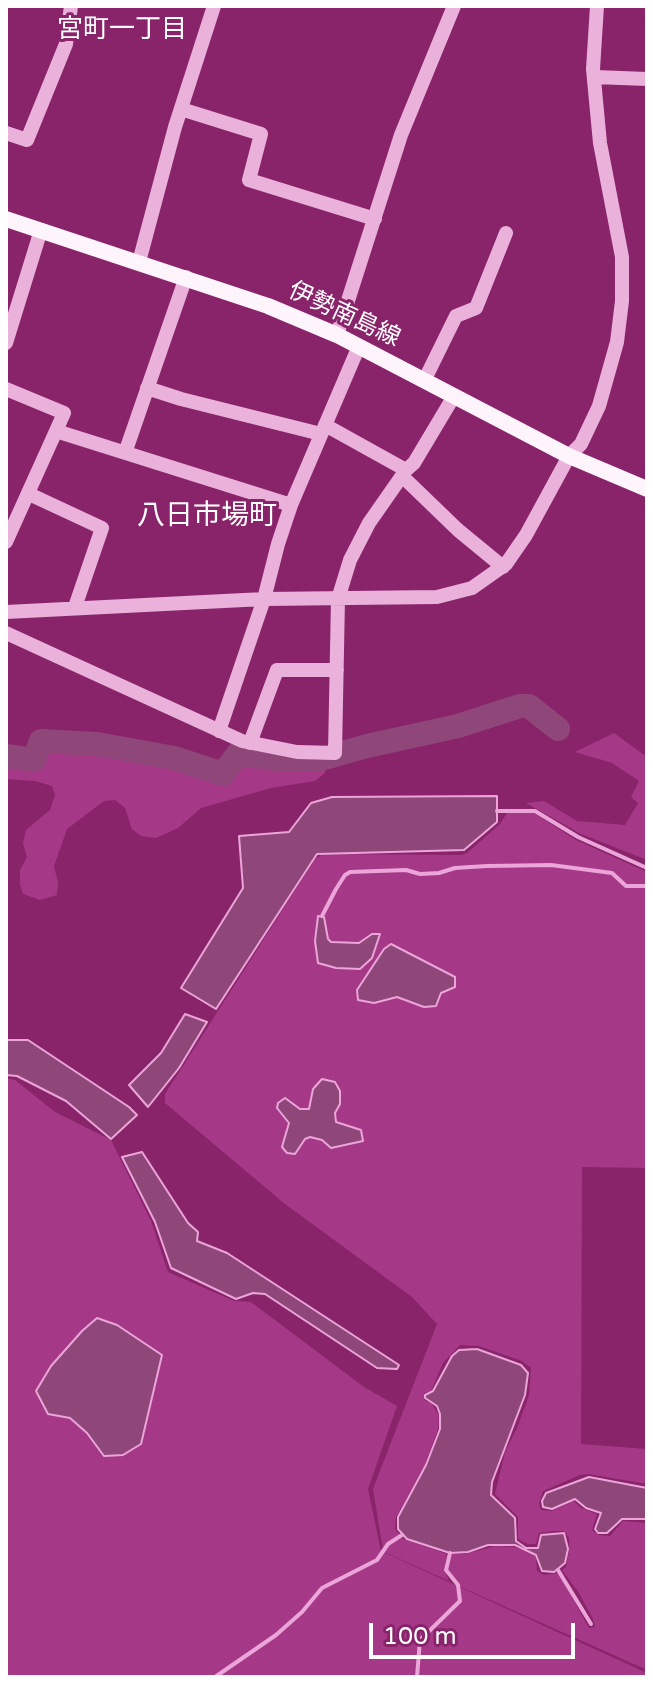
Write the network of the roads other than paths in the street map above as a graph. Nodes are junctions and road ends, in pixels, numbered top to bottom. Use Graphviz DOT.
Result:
graph roads {
  1 [pos="71,6"];
  2 [pos="214,6"];
  3 [pos="454,6"];
  4 [pos="597,6"];
  5 [pos="595,77"];
  6 [pos="647,79"];
  7 [pos="181,109"];
  8 [pos="6,133"];
  9 [pos="6,219"];
  10 [pos="375,219"];
  11 [pos="41,230"];
  12 [pos="506,233"];
  13 [pos="139,262"];
  14 [pos="186,277"];
  15 [pos="337,335"];
  16 [pos="6,343"];
  17 [pos="359,346"];
  18 [pos="424,381"];
  19 [pos="147,388"];
  20 [pos="6,389"];
  21 [pos="454,396"];
  22 [pos="323,430"];
  23 [pos="56,431"];
  24 [pos="125,453"];
  25 [pos="569,456"];
  26 [pos="404,473"];
  27 [pos="647,489"];
  28 [pos="29,494"];
  29 [pos="291,505"];
  30 [pos="6,542"];
  31 [pos="503,567"];
  32 [pos="264,599"];
  33 [pos="338,599"];
  34 [pos="75,607"];
  35 [pos="6,612"];
  36 [pos="6,633"];
  37 [pos="337,670"];
  38 [pos="219,731"];
  39 [pos="250,743"];
  1 -- 8 [label="street"];
  2 -- 7 [label="street"];
  3 -- 10 [label="street"];
  4 -- 5 [label="street"];
  5 -- 6 [label="street"];
  5 -- 25 [label="street"];
  7 -- 10 [label="street"];
  7 -- 13 [label="street"];
  9 -- 11 [label="main road, 伊勢南島線"];
  10 -- 15 [label="street"];
  11 -- 13 [label="main road, 伊勢南島線"];
  11 -- 16 [label="street"];
  12 -- 18 [label="street"];
  13 -- 14 [label="main road, 伊勢南島線"];
  14 -- 15 [label="main road, 伊勢南島線"];
  14 -- 19 [label="street"];
  15 -- 17 [label="main road, 伊勢南島線"];
  17 -- 18 [label="main road, 伊勢南島線"];
  17 -- 22 [label="street"];
  18 -- 21 [label="main road, 伊勢南島線"];
  19 -- 22 [label="street"];
  19 -- 24 [label="street"];
  20 -- 23 [label="street"];
  21 -- 25 [label="main road, 伊勢南島線"];
  21 -- 26 [label="street"];
  22 -- 26 [label="street"];
  22 -- 29 [label="street"];
  23 -- 24 [label="street"];
  23 -- 28 [label="street"];
  24 -- 29 [label="street"];
  25 -- 27 [label="main road, 伊勢南島線"];
  25 -- 31 [label="street"];
  26 -- 31 [label="street"];
  26 -- 33 [label="street"];
  28 -- 30 [label="street"];
  28 -- 34 [label="street"];
  29 -- 32 [label="street"];
  31 -- 33 [label="street"];
  32 -- 33 [label="street"];
  32 -- 34 [label="street"];
  32 -- 38 [label="street"];
  33 -- 37 [label="street"];
  34 -- 35 [label="street"];
  36 -- 38 [label="street"];
  37 -- 39 [label="street"];
  37 -- 39 [label="street"];
  38 -- 39 [label="street"];
}
